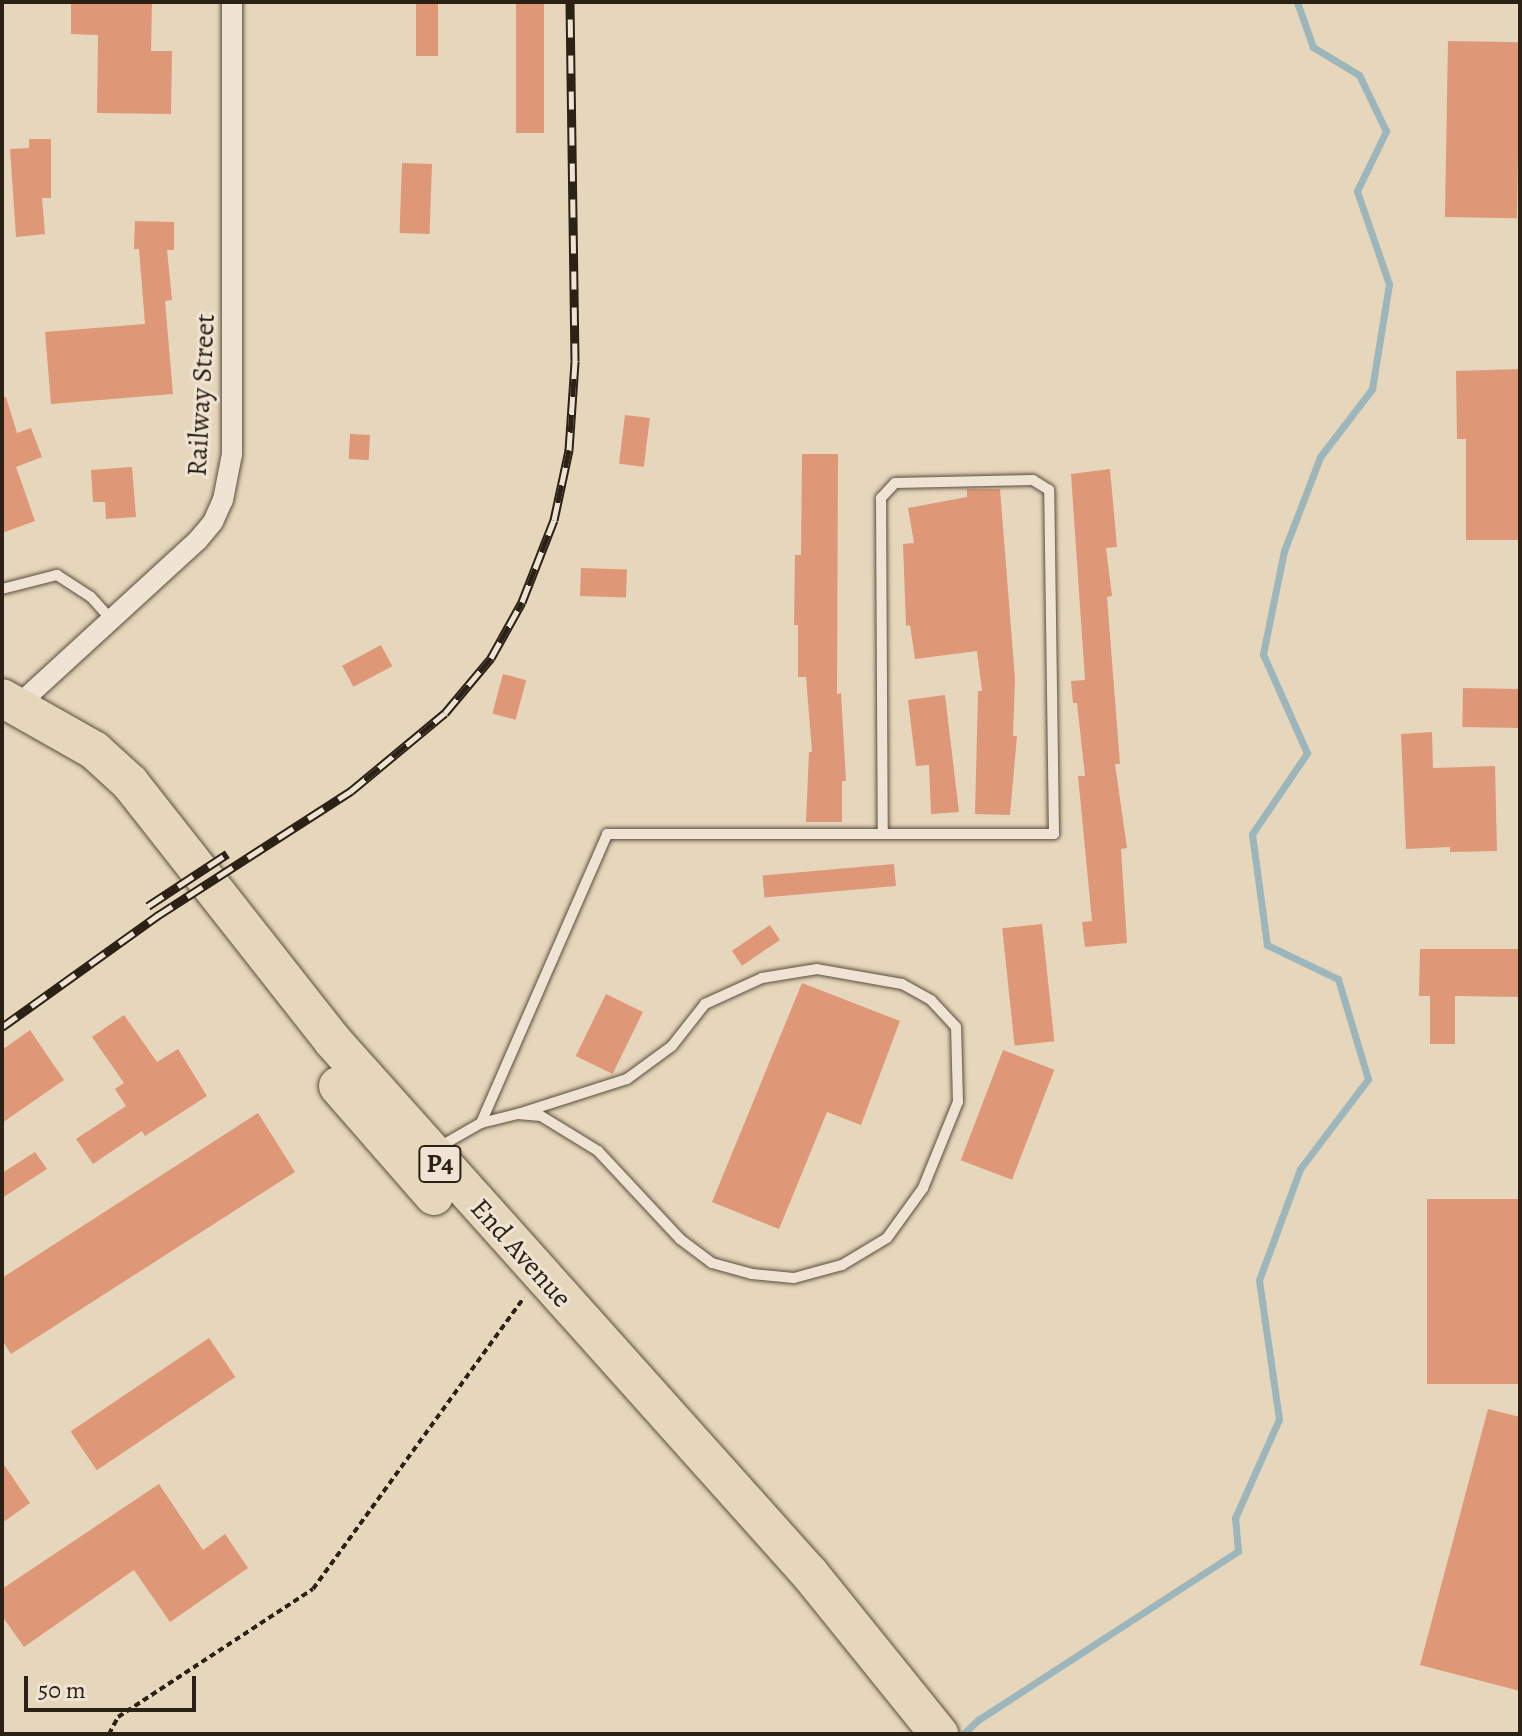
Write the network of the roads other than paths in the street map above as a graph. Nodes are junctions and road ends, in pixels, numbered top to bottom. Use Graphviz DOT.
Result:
graph roads {
  1 [pos="232,2"];
  2 [pos="2,589"];
  3 [pos="113,621"];
  4 [pos="7,708"];
  5 [pos="883,834"];
  6 [pos="518,1114"];
  7 [pos="481,1123"];
  8 [pos="430,1153"];
  9 [pos="867,1648"];
  10 [pos="933,1729"];
  1 -- 3 [label="street, Railway Street"];
  2 -- 3 [label="lane"];
  3 -- 4 [label="street, Railway Street"];
  4 -- 8 [label="highway, End Avenue / P4"];
  4 -- 9 [label="highway, End Avenue / P4"];
  5 -- 5 [label="lane"];
  5 -- 7 [label="lane"];
  6 -- 6 [label="lane"];
  6 -- 7 [label="lane"];
  7 -- 8 [label="lane"];
  8 -- 9 [label="highway, End Avenue / P4"];
  9 -- 10 [label="highway, End Avenue / P4"];
}
